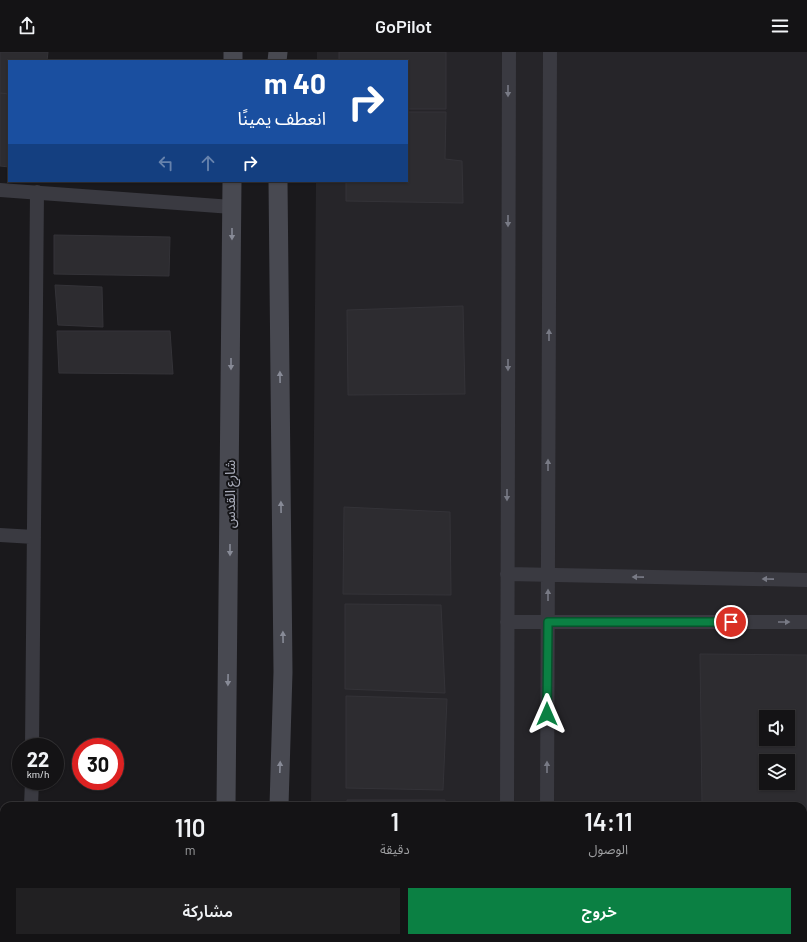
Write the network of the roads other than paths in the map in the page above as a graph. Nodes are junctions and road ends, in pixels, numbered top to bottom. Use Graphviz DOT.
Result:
graph roads {
  1 [pos="509,52"];
  2 [pos="550,52"];
  3 [pos="232,182"];
  4 [pos="278,182"];
  5 [pos="0,190"];
  6 [pos="36,192"];
  7 [pos="232,207"];
  8 [pos="0,535"];
  9 [pos="34,537"];
  10 [pos="507,574"];
  11 [pos="548,575"];
  12 [pos="807,580"];
  13 [pos="507,622"];
  14 [pos="548,622"];
  15 [pos="807,622"];
  16 [pos="32,738"];
  17 [pos="32,790"];
  18 [pos="31,802"];
  19 [pos="226,802"];
  20 [pos="279,802"];
  21 [pos="507,802"];
  22 [pos="547,802"];
  1 -- 10 [label="street, one-way"];
  11 -- 2 [label="street, one-way"];
  3 -- 7 [label="main road, شارع القدس"];
  20 -- 4 [label="main road, one-way"];
  5 -- 6 [label="street"];
  6 -- 7 [label="street"];
  6 -- 9 [label="street"];
  7 -- 19 [label="main road, شارع القدس, one-way"];
  8 -- 9 [label="street"];
  9 -- 16 [label="street"];
  10 -- 11 [label="street"];
  10 -- 13 [label="street"];
  12 -- 11 [label="street, one-way"];
  14 -- 11 [label="street, one-way"];
  13 -- 14 [label="street"];
  13 -- 21 [label="street"];
  14 -- 15 [label="street, one-way"];
  22 -- 14 [label="street, one-way"];
  17 -- 18 [label="street"];
}
